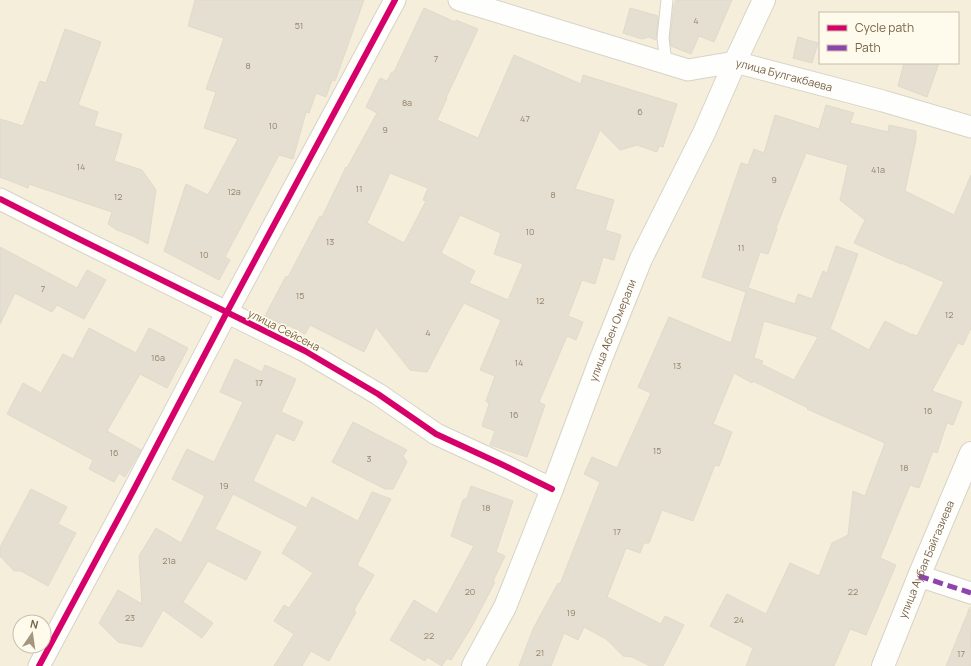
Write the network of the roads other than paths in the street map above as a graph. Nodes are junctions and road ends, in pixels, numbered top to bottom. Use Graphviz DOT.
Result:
graph roads {
  1 [pos="395,0"];
  2 [pos="459,0"];
  3 [pos="667,0"];
  4 [pos="764,0"];
  5 [pos="735,62"];
  6 [pos="666,63"];
  7 [pos="971,127"];
  8 [pos="0,199"];
  9 [pos="227,312"];
  10 [pos="971,453"];
  11 [pos="552,489"];
  12 [pos="920,576"];
  13 [pos="971,593"];
  14 [pos="39,666"];
  15 [pos="473,666"];
  16 [pos="883,666"];
  1 -- 9 [label="street"];
  2 -- 6 [label="street, улица Булгакбаева"];
  3 -- 6 [label="lane"];
  4 -- 5 [label="main road, улица Абен Омерали"];
  5 -- 6 [label="street, улица Булгакбаева"];
  5 -- 7 [label="street, улица Булгакбаева"];
  5 -- 11 [label="main road, улица Абен Омерали"];
  8 -- 9 [label="street, улица Сейсена"];
  9 -- 11 [label="street, улица Сейсена"];
  9 -- 14 [label="street"];
  10 -- 12 [label="main road, улица Аубая Байгазиева"];
  11 -- 15 [label="main road, улица Абен Омерали"];
  12 -- 13 [label="street"];
  12 -- 16 [label="main road, улица Аубая Байгазиева"];
}
